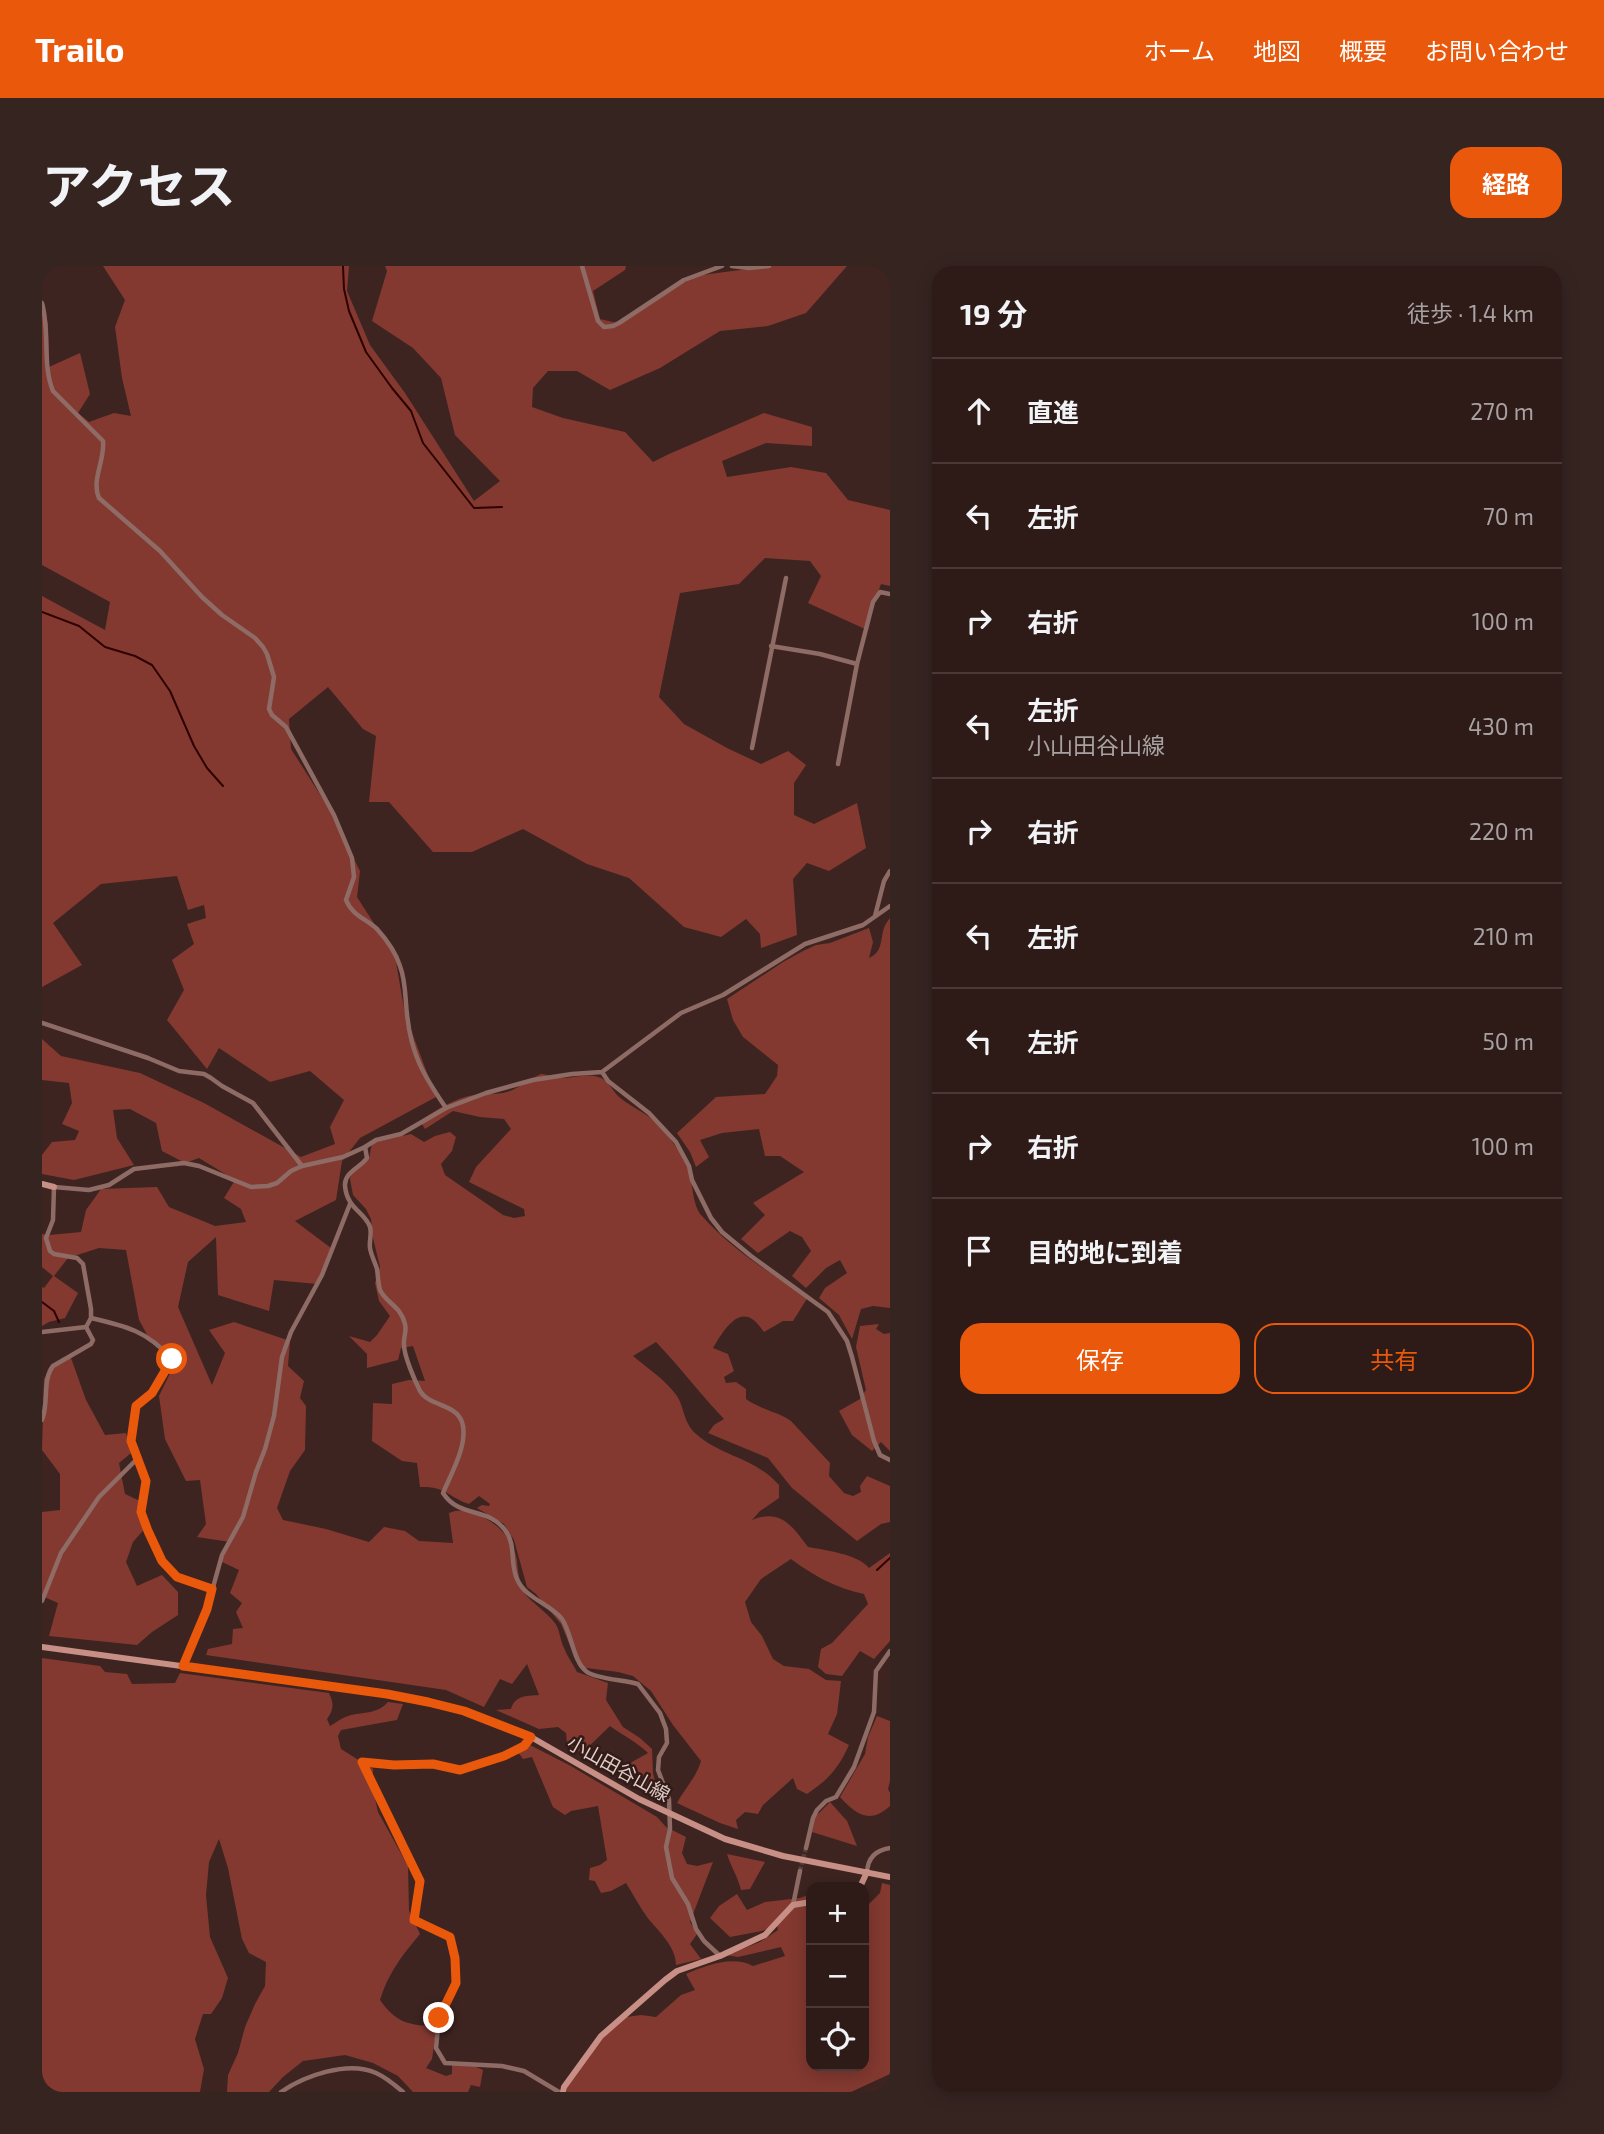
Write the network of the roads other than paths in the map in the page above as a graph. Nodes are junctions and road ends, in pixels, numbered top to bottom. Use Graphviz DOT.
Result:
graph roads {
  1 [pos="582,266"];
  2 [pos="722,266"];
  3 [pos="732,266"];
  4 [pos="769,266"];
  5 [pos="42,303"];
  6 [pos="786,578"];
  7 [pos="890,594"];
  8 [pos="771,646"];
  9 [pos="857,664"];
  10 [pos="752,748"];
  11 [pos="838,764"];
  12 [pos="890,870"];
  13 [pos="890,906"];
  14 [pos="874,918"];
  15 [pos="42,1023"];
  16 [pos="602,1072"];
  17 [pos="446,1108"];
  18 [pos="366,1147"];
  19 [pos="302,1166"];
  20 [pos="42,1184"];
  21 [pos="54,1187"];
  22 [pos="350,1204"];
  23 [pos="91,1318"];
  24 [pos="86,1327"];
  25 [pos="42,1332"];
  26 [pos="42,1420"];
  27 [pos="137,1460"];
  28 [pos="890,1461"];
  29 [pos="212,1589"];
  30 [pos="42,1601"];
  31 [pos="42,1647"];
  32 [pos="890,1651"];
  33 [pos="183,1666"];
  34 [pos="531,1737"];
  35 [pos="670,1814"];
  36 [pos="806,1848"];
  37 [pos="890,1848"];
  38 [pos="800,1871"];
  39 [pos="867,1872"];
  40 [pos="890,1877"];
  41 [pos="862,1882"];
  42 [pos="806,1903"];
  43 [pos="793,1905"];
  44 [pos="720,1956"];
  45 [pos="281,2092"];
  46 [pos="403,2092"];
  47 [pos="561,2092"];
  1 -- 2 [label="street"];
  3 -- 4 [label="street"];
  5 -- 17 [label="street"];
  6 -- 8 [label="street"];
  7 -- 9 [label="street"];
  8 -- 9 [label="street"];
  8 -- 10 [label="street"];
  9 -- 11 [label="street"];
  12 -- 14 [label="street"];
  13 -- 14 [label="street"];
  14 -- 16 [label="street"];
  15 -- 19 [label="street"];
  16 -- 17 [label="street"];
  16 -- 28 [label="street"];
  17 -- 18 [label="street"];
  18 -- 19 [label="street"];
  18 -- 22 [label="street"];
  19 -- 21 [label="street"];
  20 -- 21 [label="main road"];
  21 -- 23 [label="street"];
  22 -- 29 [label="street"];
  22 -- 35 [label="street"];
  23 -- 24 [label="street"];
  23 -- 27 [label="street"];
  24 -- 25 [label="street"];
  24 -- 26 [label="street"];
  27 -- 29 [label="street"];
  27 -- 30 [label="street"];
  29 -- 33 [label="street"];
  31 -- 33 [label="main road, 小山田谷山線"];
  32 -- 36 [label="street"];
  33 -- 34 [label="main road, 小山田谷山線"];
  34 -- 35 [label="main road, 小山田谷山線"];
  34 -- 47 [label="street"];
  35 -- 39 [label="main road, 小山田谷山線"];
  35 -- 44 [label="street"];
  37 -- 39 [label="street"];
  38 -- 43 [label="street"];
  39 -- 40 [label="main road, 小山田谷山線"];
  39 -- 41 [label="main road"];
  42 -- 43 [label="main road"];
  43 -- 44 [label="main road"];
  44 -- 47 [label="main road"];
  45 -- 46 [label="street"];
}
